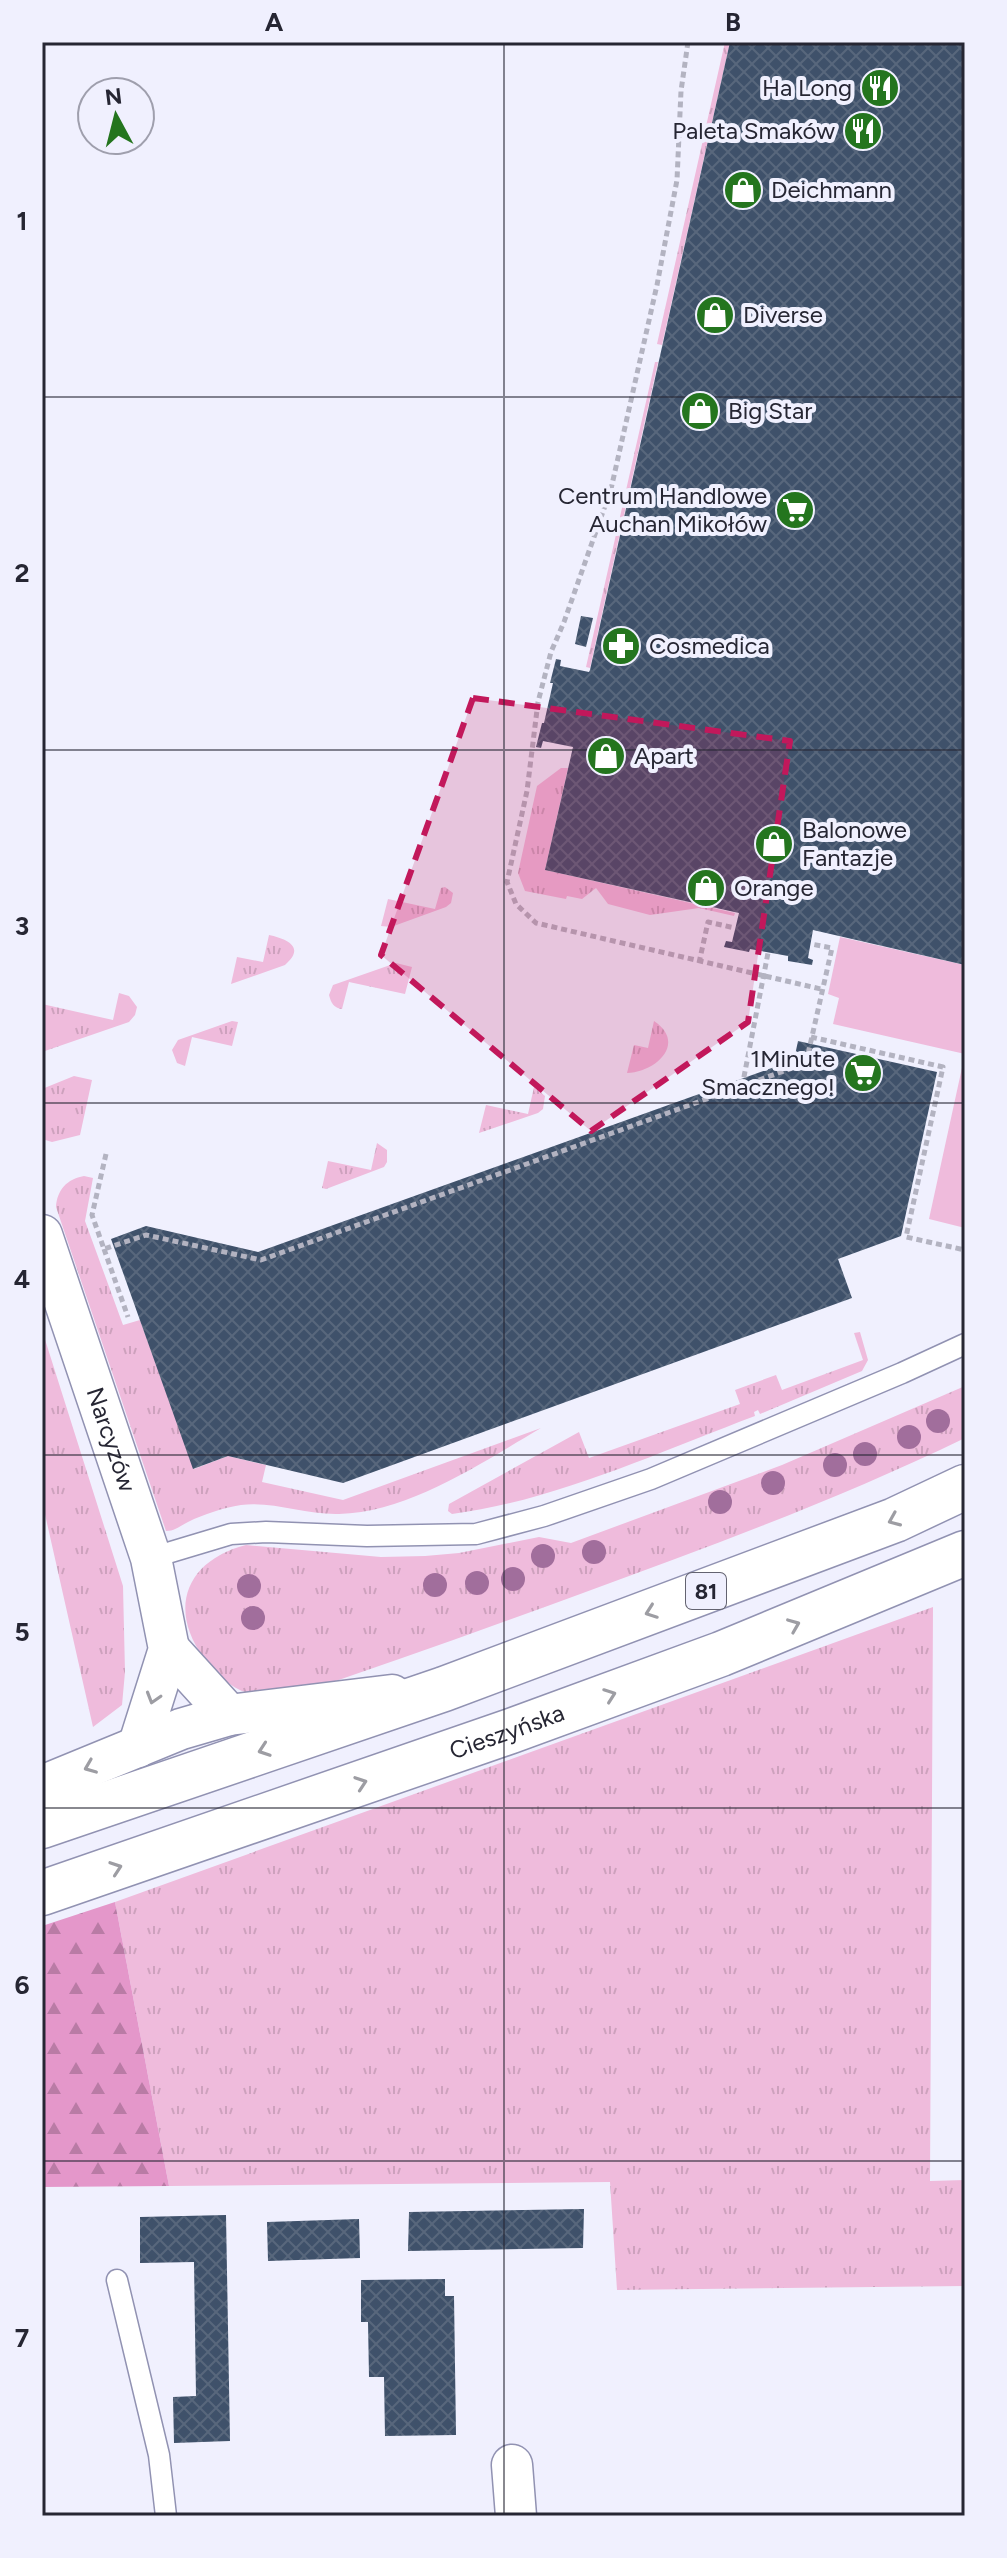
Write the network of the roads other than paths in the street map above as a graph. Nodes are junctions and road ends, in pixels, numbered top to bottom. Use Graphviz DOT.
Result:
graph roads {
  1 [pos="42,1235"];
  2 [pos="965,1344"];
  3 [pos="965,1487"];
  4 [pos="965,1553"];
  5 [pos="151,1558"];
  6 [pos="169,1649"];
  7 [pos="444,1689"];
  8 [pos="229,1715"];
  9 [pos="138,1747"];
  10 [pos="42,1786"];
  11 [pos="42,1826"];
  12 [pos="42,1893"];
  13 [pos="117,2280"];
  14 [pos="512,2465"];
  15 [pos="166,2516"];
  16 [pos="516,2516"];
  1 -- 5 [label="street, Narcyzów"];
  2 -- 5 [label="lane"];
  3 -- 7 [label="main road, 81, one-way"];
  12 -- 4 [label="main road, Cieszyńska, one-way"];
  5 -- 6 [label="street, Narcyzów"];
  6 -- 8 [label="street"];
  6 -- 9 [label="street, Narcyzów, one-way"];
  7 -- 8 [label="street"];
  7 -- 11 [label="main road, 81, one-way"];
  8 -- 9 [label="street"];
  9 -- 10 [label="street, one-way"];
  13 -- 15 [label="lane"];
  14 -- 16 [label="street"];
}
